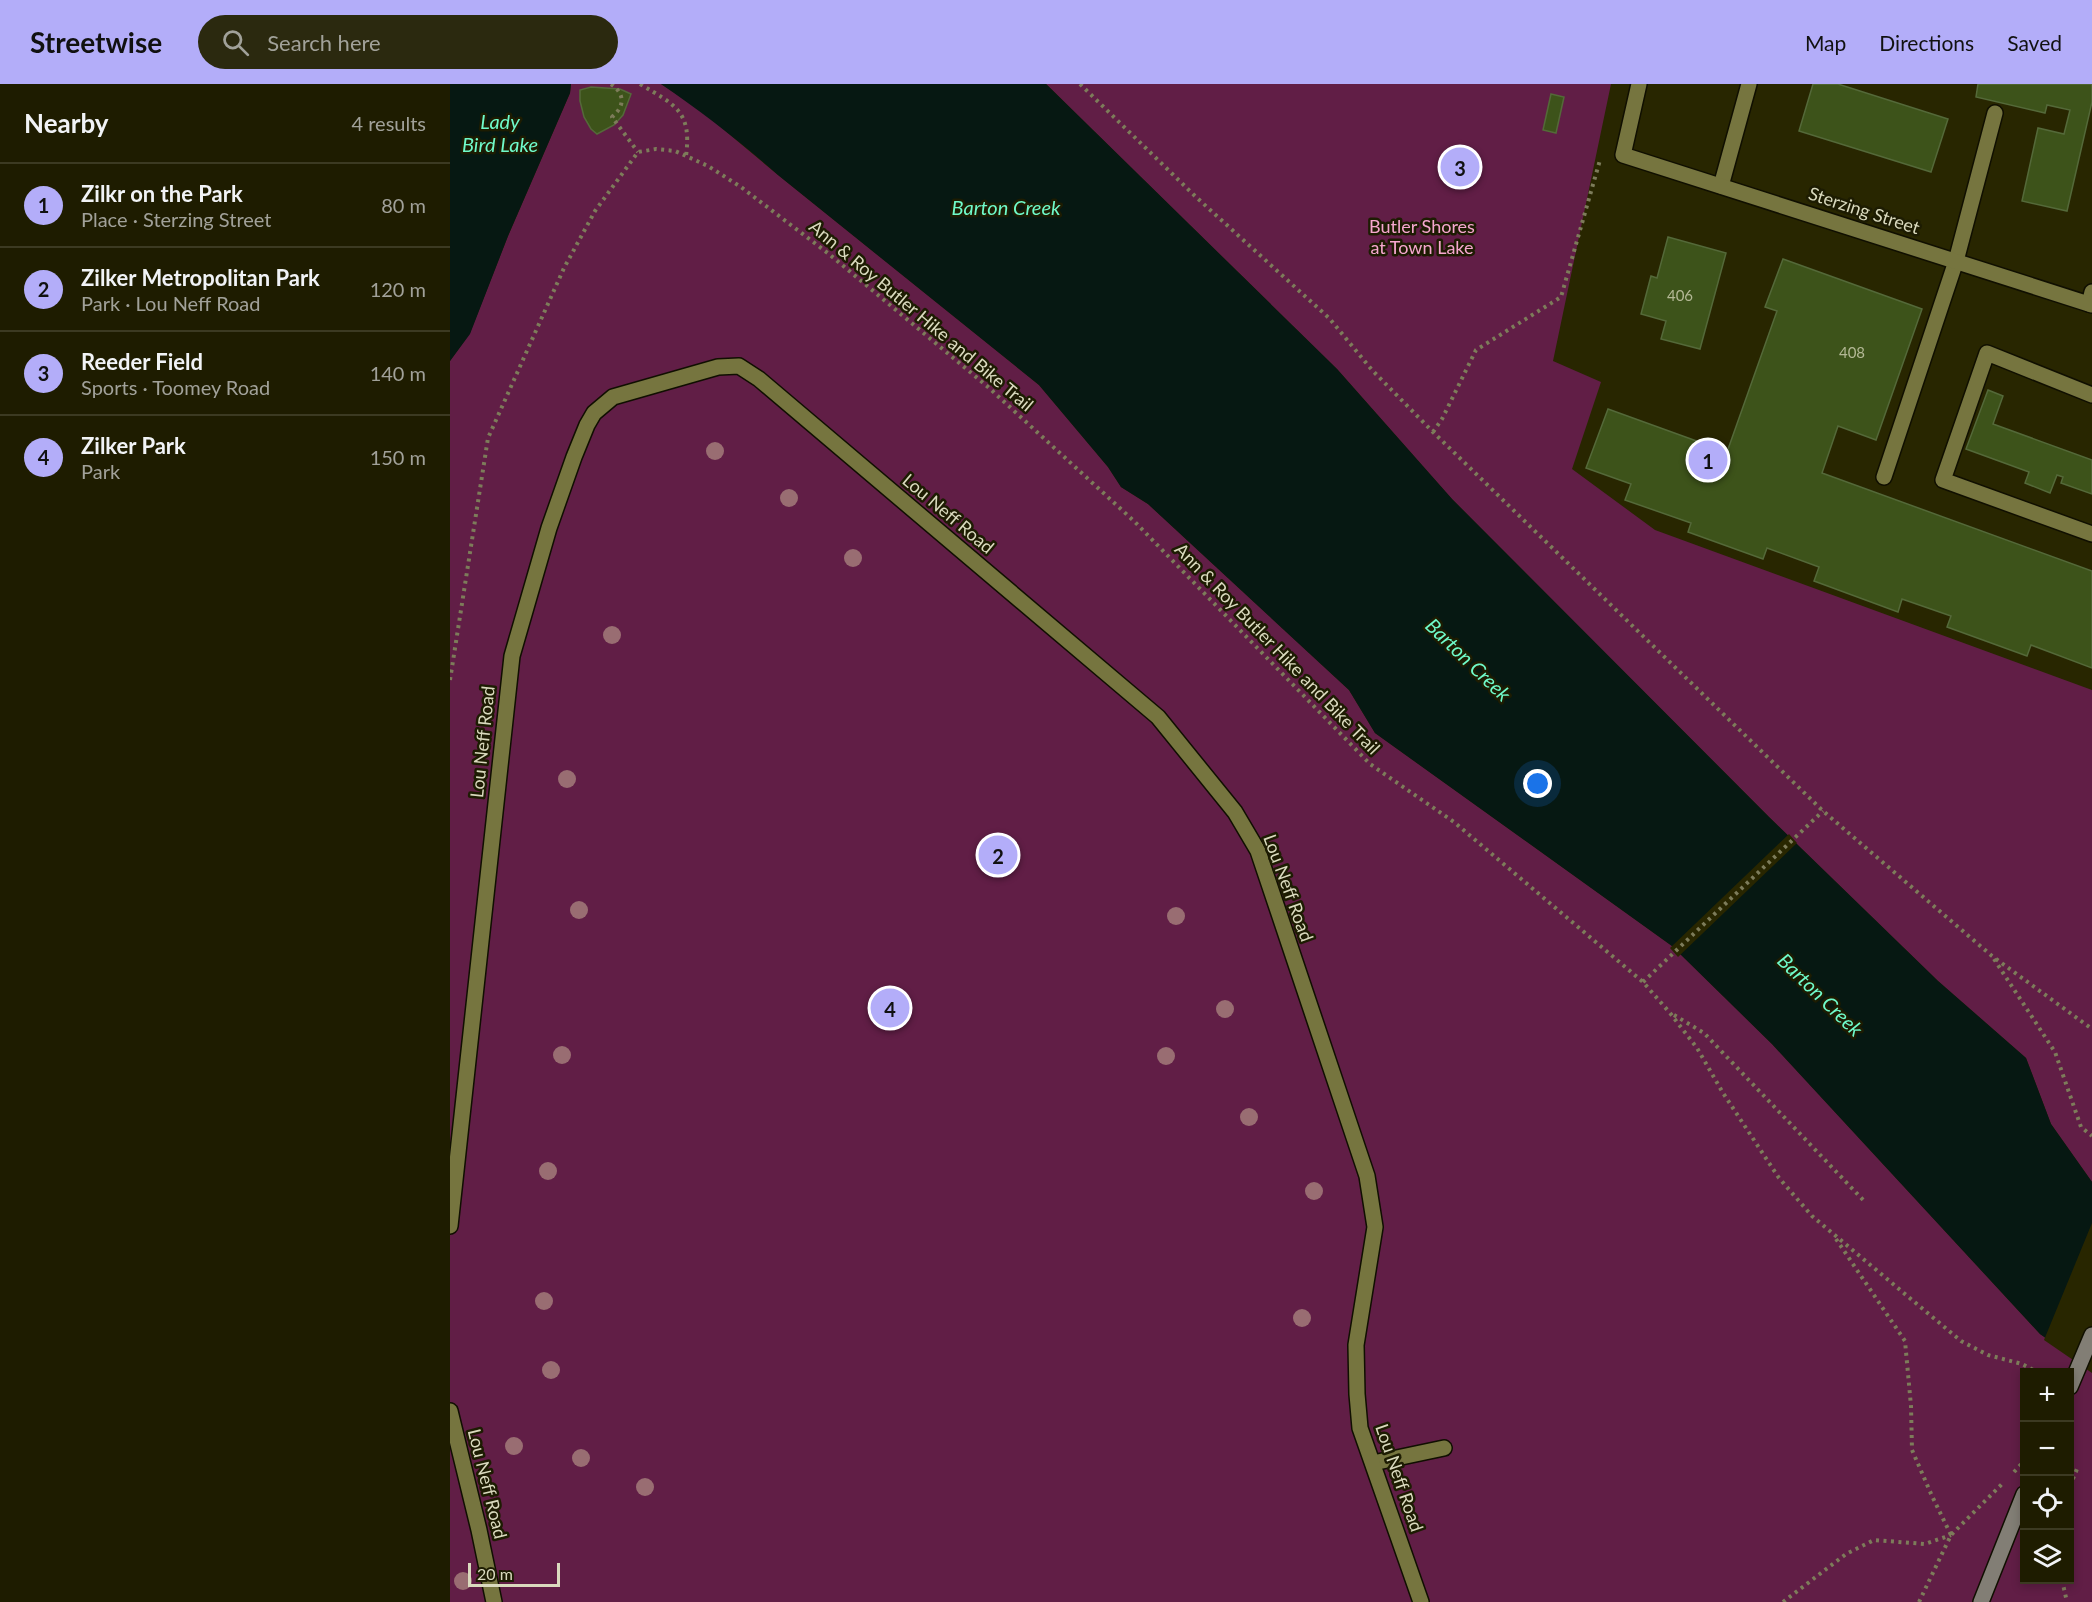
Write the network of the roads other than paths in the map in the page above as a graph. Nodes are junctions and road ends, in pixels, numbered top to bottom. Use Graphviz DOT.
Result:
graph roads {
  1 [pos="1639,84"];
  2 [pos="1749,84"];
  3 [pos="1995,113"];
  4 [pos="1721,186"];
  5 [pos="1956,261"];
  6 [pos="2091,300"];
  7 [pos="2092,395"];
  8 [pos="1884,477"];
  9 [pos="2092,534"];
  10 [pos="450,1226"];
  11 [pos="2092,1335"];
  12 [pos="2074,1378"];
  13 [pos="450,1411"];
  14 [pos="1444,1448"];
  15 [pos="1373,1463"];
  16 [pos="2020,1506"];
  17 [pos="494,1602"];
  18 [pos="1421,1602"];
  19 [pos="1981,1602"];
  1 -- 4 [label="street, Sterzing Street"];
  2 -- 4 [label="street"];
  3 -- 5 [label="street"];
  4 -- 5 [label="street, Sterzing Street"];
  5 -- 6 [label="street, Sterzing Street"];
  5 -- 8 [label="street"];
  7 -- 9 [label="street"];
  10 -- 15 [label="street, Lou Neff Road"];
  11 -- 12 [label="main road"];
  13 -- 17 [label="street, Lou Neff Road"];
  14 -- 15 [label="street"];
  15 -- 18 [label="street, Lou Neff Road"];
  16 -- 19 [label="main road"];
}
